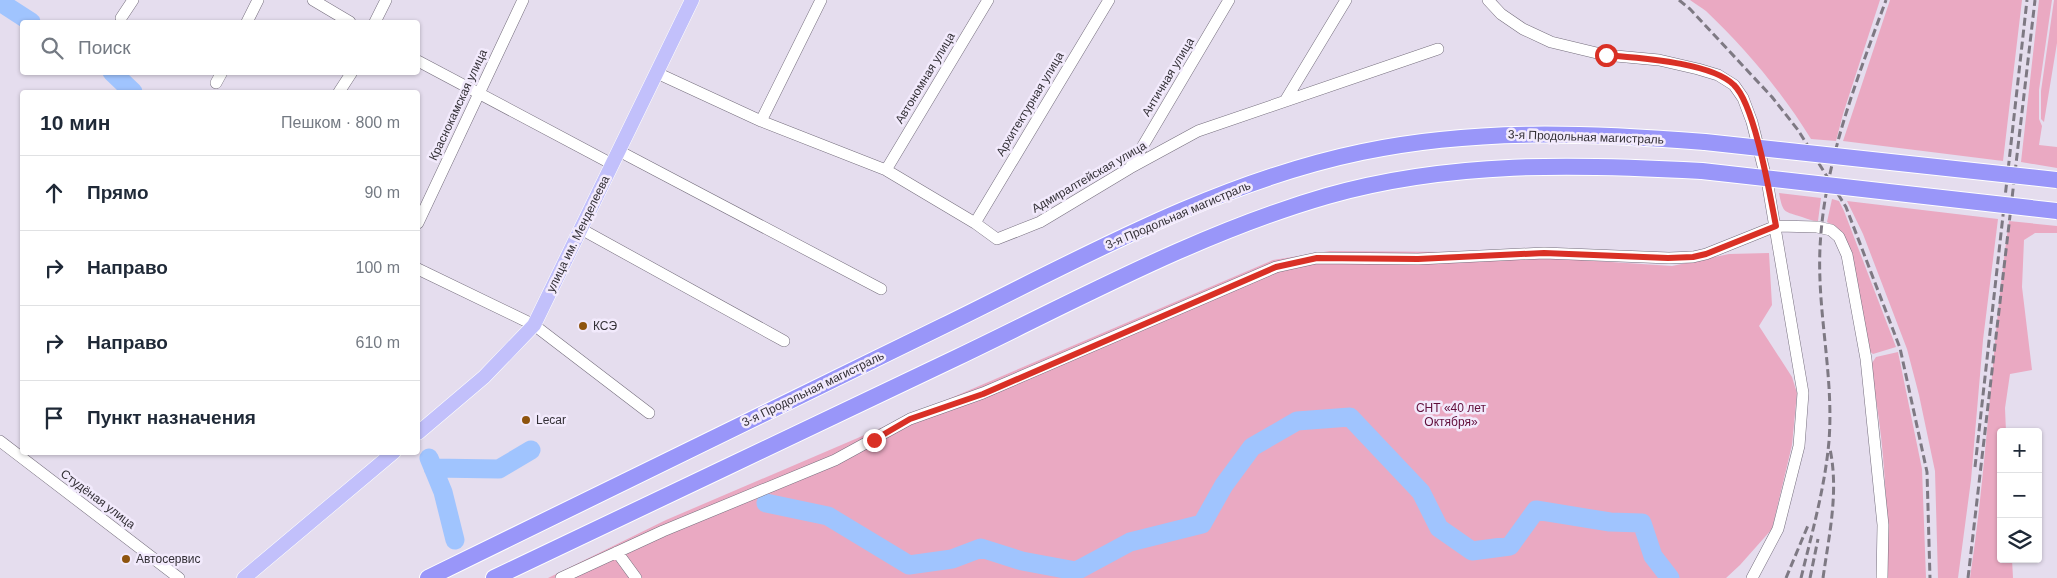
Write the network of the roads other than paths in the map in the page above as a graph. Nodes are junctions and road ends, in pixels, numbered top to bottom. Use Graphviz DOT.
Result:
graph roads {
  1 [pos="133,0"];
  2 [pos="258,0"];
  3 [pos="313,0"];
  4 [pos="386,0"];
  5 [pos="523,0"];
  6 [pos="692,0"];
  7 [pos="821,0"];
  8 [pos="988,0"];
  9 [pos="1109,0"];
  10 [pos="1229,0"];
  11 [pos="1346,0"];
  12 [pos="1488,0"];
  13 [pos="121,18"];
  14 [pos="248,20"];
  15 [pos="347,20"];
  16 [pos="376,20"];
  17 [pos="1438,49"];
  18 [pos="420,62"];
  19 [pos="657,73"];
  20 [pos="350,75"];
  21 [pos="340,90"];
  22 [pos="479,94"];
  23 [pos="1286,101"];
  24 [pos="761,121"];
  25 [pos="616,158"];
  26 [pos="1130,168"];
  27 [pos="886,170"];
  28 [pos="2057,180"];
  29 [pos="2057,211"];
  30 [pos="420,218"];
  31 [pos="975,223"];
  32 [pos="1776,226"];
  33 [pos="581,229"];
  34 [pos="420,269"];
  35 [pos="881,289"];
  36 [pos="534,326"];
  37 [pos="784,341"];
  38 [pos="649,413"];
  39 [pos="420,431"];
  40 [pos="0,441"];
  41 [pos="390,455"];
  42 [pos="617,552"];
  43 [pos="263,562"];
  44 [pos="179,578"];
  45 [pos="244,578"];
  46 [pos="254,578"];
  47 [pos="428,578"];
  48 [pos="494,578"];
  49 [pos="561,578"];
  50 [pos="636,578"];
  51 [pos="1752,578"];
  52 [pos="1882,578"];
  1 -- 13 [label="street"];
  2 -- 14 [label="street"];
  3 -- 15 [label="street"];
  4 -- 16 [label="street"];
  5 -- 22 [label="street, Краснокамская улица"];
  6 -- 19 [label="main road, улица им. Менделеева"];
  7 -- 24 [label="street"];
  8 -- 27 [label="street, Автономная улица"];
  9 -- 31 [label="street, Архитектурная улица"];
  10 -- 26 [label="street, Античная улица"];
  11 -- 23 [label="street"];
  12 -- 32 [label="street"];
  17 -- 23 [label="street, Адмиралтейская улица"];
  18 -- 22 [label="street"];
  19 -- 24 [label="street, Адмиралтейская улица"];
  19 -- 25 [label="main road, улица им. Менделеева"];
  20 -- 21 [label="street"];
  22 -- 25 [label="street"];
  22 -- 30 [label="street, Краснокамская улица"];
  23 -- 26 [label="street, Адмиралтейская улица"];
  24 -- 27 [label="street, Адмиралтейская улица"];
  25 -- 33 [label="main road, улица им. Менделеева"];
  25 -- 35 [label="street"];
  26 -- 31 [label="street, Адмиралтейская улица"];
  27 -- 31 [label="street, Адмиралтейская улица"];
  28 -- 47 [label="highway, 3-я Продольная магистраль, bridge"];
  29 -- 48 [label="highway, bridge"];
  32 -- 42 [label="street"];
  32 -- 51 [label="street"];
  32 -- 52 [label="street"];
  33 -- 36 [label="main road, улица им. Менделеева"];
  33 -- 37 [label="street"];
  34 -- 36 [label="street"];
  36 -- 38 [label="street"];
  36 -- 39 [label="main road, улица им. Менделеева"];
  40 -- 44 [label="street, Студёная улица"];
  41 -- 43 [label="main road"];
  42 -- 49 [label="street"];
  42 -- 50 [label="street"];
  43 -- 45 [label="main road"];
  43 -- 46 [label="main road"];
}
